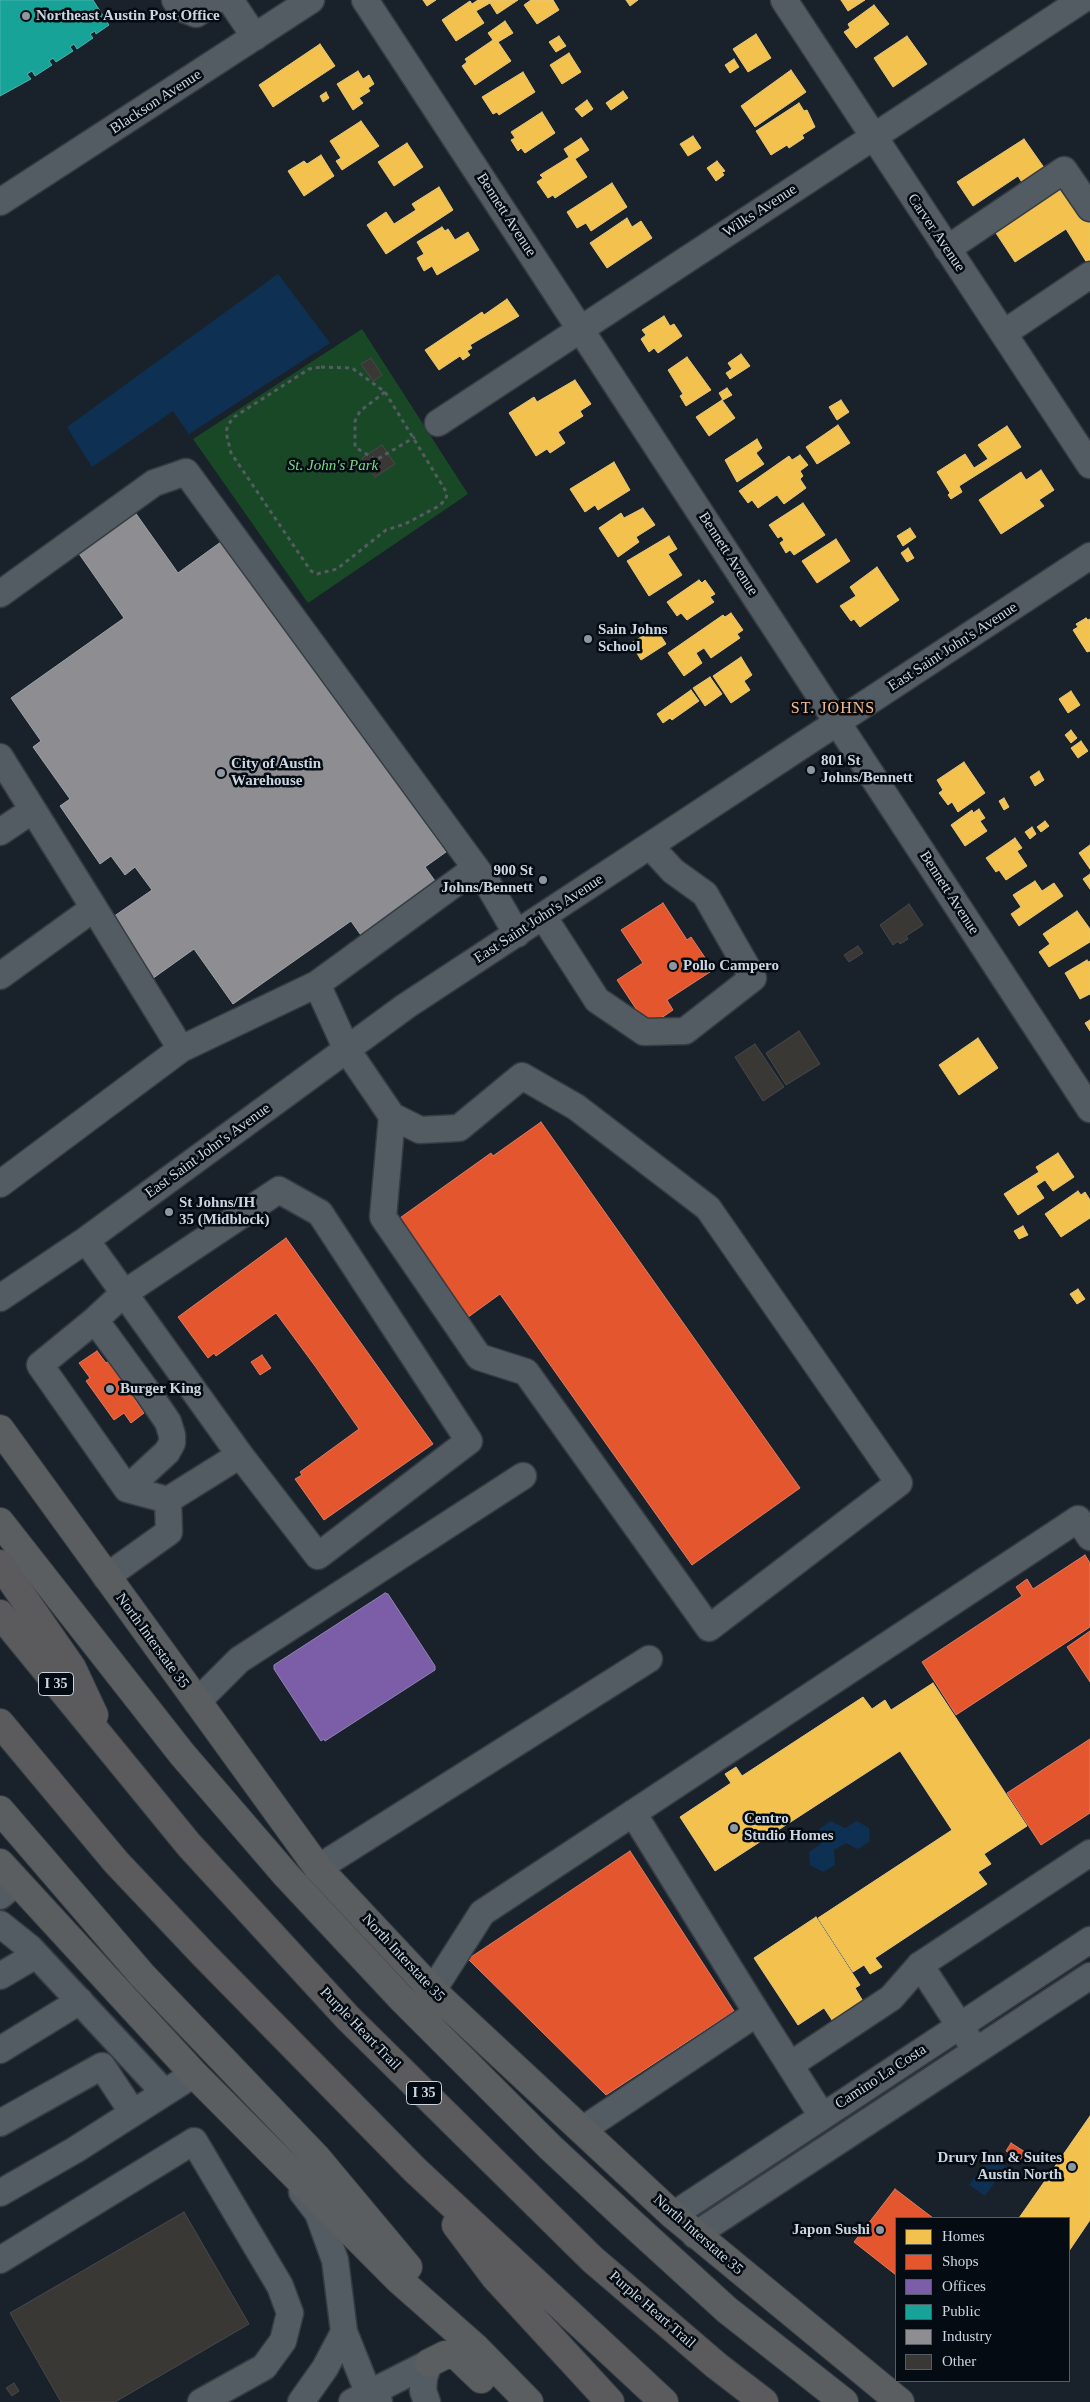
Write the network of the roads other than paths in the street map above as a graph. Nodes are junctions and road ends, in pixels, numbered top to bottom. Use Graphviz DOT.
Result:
graph roads {
  1 [pos="175,0"];
  2 [pos="216,0"];
  3 [pos="230,0"];
  4 [pos="311,0"];
  5 [pos="365,0"];
  6 [pos="784,0"];
  7 [pos="1082,0"];
  8 [pos="255,37"];
  9 [pos="873,137"];
  10 [pos="0,202"];
  11 [pos="1090,208"];
  12 [pos="946,249"];
  13 [pos="1090,275"];
  14 [pos="580,329"];
  15 [pos="1004,333"];
  16 [pos="438,423"];
  17 [pos="1090,465"];
  18 [pos="1090,556"];
  19 [pos="0,594"];
  20 [pos="838,722"];
  21 [pos="0,757"];
  22 [pos="33,810"];
  23 [pos="0,832"];
  24 [pos="650,846"];
  25 [pos="476,868"];
  26 [pos="94,908"];
  27 [pos="543,916"];
  28 [pos="517,934"];
  29 [pos="0,976"];
  30 [pos="317,984"];
  31 [pos="182,1049"];
  32 [pos="347,1050"];
  33 [pos="1090,1109"];
  34 [pos="392,1116"];
  35 [pos="0,1184"];
  36 [pos="86,1240"];
  37 [pos="123,1294"];
  38 [pos="0,1298"];
  39 [pos="95,1320"];
  40 [pos="0,1429"];
  41 [pos="240,1455"];
  42 [pos="523,1476"];
  43 [pos="127,1489"];
  44 [pos="168,1500"];
  45 [pos="0,1522"];
  46 [pos="1090,1537"];
  47 [pos="0,1564"];
  48 [pos="106,1577"];
  49 [pos="0,1614"];
  50 [pos="649,1659"];
  51 [pos="197,1702"];
  52 [pos="0,1723"];
  53 [pos="113,1755"];
  54 [pos="0,1810"];
  55 [pos="633,1813"];
  56 [pos="1090,1852"];
  57 [pos="318,1868"];
  58 [pos="6,1880"];
  59 [pos="0,1924"];
  60 [pos="1090,1940"];
  61 [pos="36,1955"];
  62 [pos="920,1965"];
  63 [pos="0,1976"];
  64 [pos="1090,1976"];
  65 [pos="433,1990"];
  66 [pos="80,2001"];
  67 [pos="757,2013"];
  68 [pos="960,2026"];
  69 [pos="0,2050"];
  70 [pos="976,2051"];
  71 [pos="790,2065"];
  72 [pos="194,2074"];
  73 [pos="164,2092"];
  74 [pos="133,2113"];
  75 [pos="822,2116"];
  76 [pos="0,2123"];
  77 [pos="582,2130"];
  78 [pos="278,2159"];
  79 [pos="416,2170"];
  80 [pos="0,2193"];
  81 [pos="673,2215"];
  82 [pos="695,2235"];
  83 [pos="0,2260"];
  84 [pos="344,2332"];
  85 [pos="476,2348"];
  86 [pos="429,2363"];
  87 [pos="366,2399"];
  88 [pos="201,2402"];
  89 [pos="302,2402"];
  90 [pos="427,2402"];
  91 [pos="502,2402"];
  92 [pos="529,2402"];
  93 [pos="610,2402"];
  94 [pos="664,2402"];
  95 [pos="764,2402"];
  96 [pos="844,2402"];
  97 [pos="900,2402"];
  1 -- 2 [label="street"];
  3 -- 8 [label="street"];
  4 -- 8 [label="street, Blackson Avenue"];
  5 -- 14 [label="street, Bennett Avenue"];
  6 -- 9 [label="street, Carver Avenue"];
  7 -- 9 [label="street, Wilks Avenue"];
  8 -- 10 [label="street, Blackson Avenue"];
  9 -- 12 [label="street, Carver Avenue"];
  9 -- 14 [label="street, Wilks Avenue"];
  11 -- 12 [label="street"];
  12 -- 15 [label="street, Carver Avenue"];
  13 -- 15 [label="street"];
  14 -- 16 [label="street, Wilks Avenue"];
  14 -- 20 [label="street, Bennett Avenue"];
  15 -- 17 [label="street, Carver Avenue"];
  18 -- 20 [label="street, East Saint John's Avenue"];
  19 -- 25 [label="street"];
  20 -- 24 [label="street, East Saint John's Avenue"];
  20 -- 33 [label="street, Bennett Avenue"];
  21 -- 22 [label="street"];
  22 -- 23 [label="street"];
  22 -- 26 [label="street"];
  24 -- 27 [label="street, East Saint John's Avenue"];
  24 -- 27 [label="street"];
  25 -- 28 [label="street"];
  25 -- 30 [label="street"];
  26 -- 29 [label="street"];
  26 -- 31 [label="street"];
  27 -- 28 [label="street, East Saint John's Avenue"];
  28 -- 32 [label="street, East Saint John's Avenue"];
  30 -- 31 [label="street"];
  30 -- 32 [label="street"];
  31 -- 35 [label="street"];
  32 -- 34 [label="street"];
  32 -- 36 [label="street, East Saint John's Avenue"];
  34 -- 34 [label="street"];
  36 -- 37 [label="street"];
  36 -- 38 [label="street, East Saint John's Avenue"];
  37 -- 39 [label="street"];
  37 -- 41 [label="street"];
  37 -- 41 [label="street"];
  39 -- 43 [label="street"];
  39 -- 43 [label="street"];
  40 -- 48 [label="main road, North Interstate 35"];
  41 -- 44 [label="street"];
  42 -- 51 [label="street"];
  43 -- 44 [label="street"];
  44 -- 48 [label="street"];
  45 -- 96 [label="main road"];
  46 -- 55 [label="street"];
  47 -- 53 [label="highway"];
  48 -- 51 [label="main road, North Interstate 35"];
  49 -- 53 [label="highway, Purple Heart Trail / I 35"];
  50 -- 57 [label="street"];
  51 -- 57 [label="main road, North Interstate 35"];
  52 -- 79 [label="highway"];
  53 -- 95 [label="highway, Purple Heart Trail / I 35"];
  54 -- 85 [label="main road"];
  55 -- 65 [label="street"];
  55 -- 67 [label="street"];
  56 -- 62 [label="street"];
  57 -- 65 [label="main road, North Interstate 35"];
  58 -- 72 [label="main road"];
  59 -- 61 [label="street"];
  60 -- 68 [label="street, Camino La Costa"];
  61 -- 63 [label="street"];
  61 -- 66 [label="street"];
  62 -- 68 [label="street"];
  62 -- 71 [label="street"];
  64 -- 70 [label="street, Camino La Costa"];
  65 -- 77 [label="main road, North Interstate 35"];
  66 -- 69 [label="street"];
  66 -- 73 [label="street"];
  67 -- 71 [label="street"];
  67 -- 77 [label="street"];
  68 -- 70 [label="street"];
  68 -- 75 [label="street, Camino La Costa"];
  70 -- 82 [label="street, Camino La Costa"];
  71 -- 75 [label="street"];
  72 -- 73 [label="street"];
  72 -- 78 [label="main road"];
  73 -- 74 [label="street"];
  74 -- 76 [label="street"];
  74 -- 80 [label="street"];
  75 -- 81 [label="street, Camino La Costa"];
  77 -- 81 [label="main road, North Interstate 35"];
  78 -- 84 [label="street"];
  78 -- 85 [label="main road"];
  79 -- 93 [label="highway"];
  79 -- 94 [label="highway"];
  81 -- 82 [label="main road, North Interstate 35"];
  82 -- 97 [label="main road, North Interstate 35"];
  83 -- 88 [label="street"];
  84 -- 87 [label="street"];
  84 -- 89 [label="street"];
  85 -- 92 [label="main road"];
  86 -- 87 [label="street"];
  86 -- 90 [label="street"];
  86 -- 91 [label="main road"];
}
